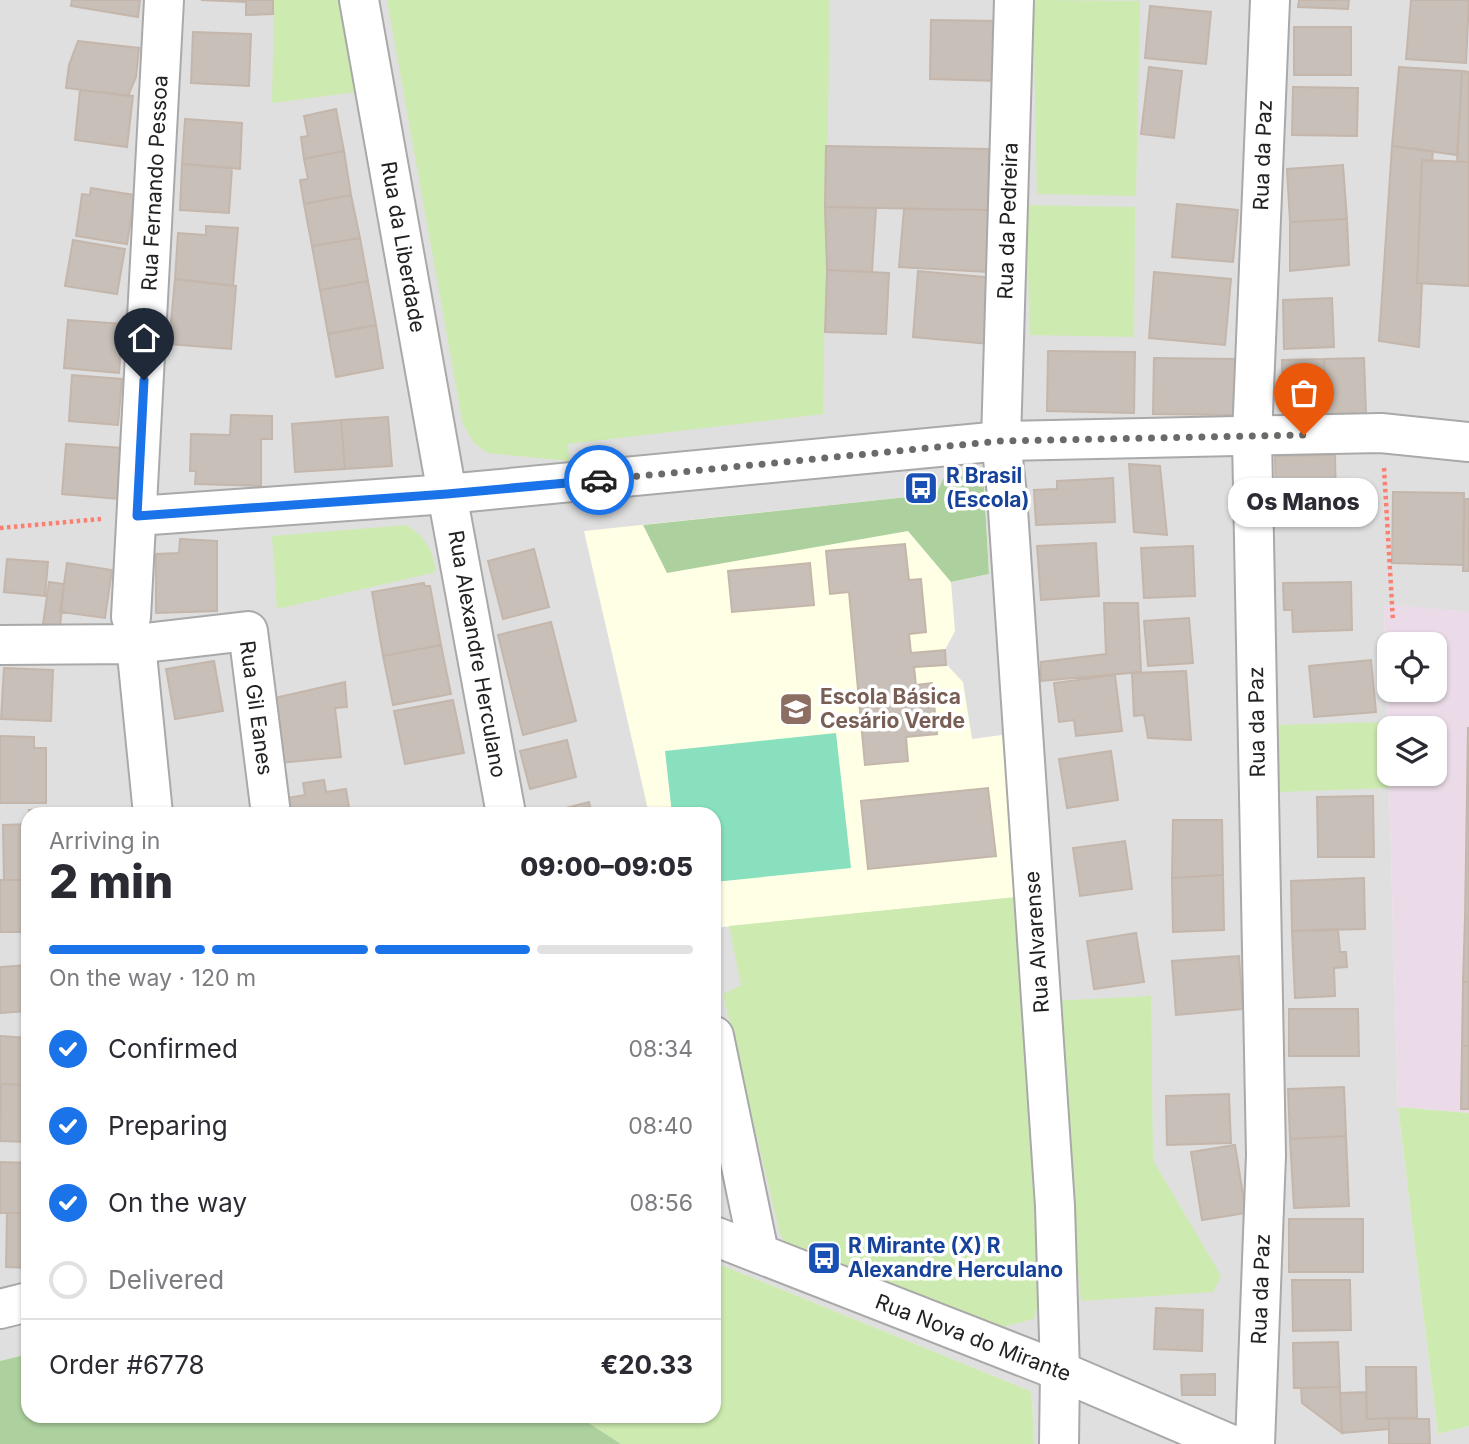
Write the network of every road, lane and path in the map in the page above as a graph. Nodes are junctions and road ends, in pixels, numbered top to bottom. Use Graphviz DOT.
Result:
graph roads {
  1 [pos="164,0"];
  2 [pos="359,0"];
  3 [pos="1014,0"];
  4 [pos="1269,0"];
  5 [pos="1381,433"];
  6 [pos="1252,437"];
  7 [pos="1000,441"];
  8 [pos="1469,442"];
  9 [pos="447,494"];
  10 [pos="137,516"];
  11 [pos="0,528"];
  12 [pos="1393,621"];
  13 [pos="133,631"];
  14 [pos="0,645"];
  15 [pos="152,807"];
  16 [pos="270,807"];
  17 [pos="505,807"];
  18 [pos="721,1070"];
  19 [pos="721,1239"];
  20 [pos="759,1253"];
  21 [pos="21,1304"];
  22 [pos="0,1309"];
  23 [pos="1060,1371"];
  24 [pos="1059,1444"];
  25 [pos="1230,1444"];
  26 [pos="1255,1444"];
  1 -- 10 [label="street, Rua Fernando Pessoa"];
  2 -- 9 [label="street, Rua da Liberdade"];
  3 -- 7 [label="street, Rua da Pedreira"];
  4 -- 6 [label="street, Rua da Paz"];
  5 -- 6 [label="street"];
  5 -- 8 [label="street"];
  5 -- 12 [label="path"];
  6 -- 7 [label="street"];
  6 -- 26 [label="street, Rua da Paz"];
  7 -- 9 [label="street"];
  7 -- 23 [label="street, Rua Alvarense"];
  9 -- 10 [label="street"];
  9 -- 17 [label="street, Rua Alexandre Herculano"];
  10 -- 11 [label="path"];
  10 -- 13 [label="street, Rua Fernando Pessoa"];
  13 -- 14 [label="street"];
  13 -- 15 [label="street"];
  13 -- 16 [label="street, Rua Gil Eanes"];
  18 -- 20 [label="street"];
  19 -- 20 [label="street, Rua Nova do Mirante"];
  20 -- 23 [label="street, Rua Nova do Mirante"];
  21 -- 22 [label="street"];
  23 -- 24 [label="street, Rua Alvarense"];
  23 -- 25 [label="street, Rua Nova do Mirante"];
}
